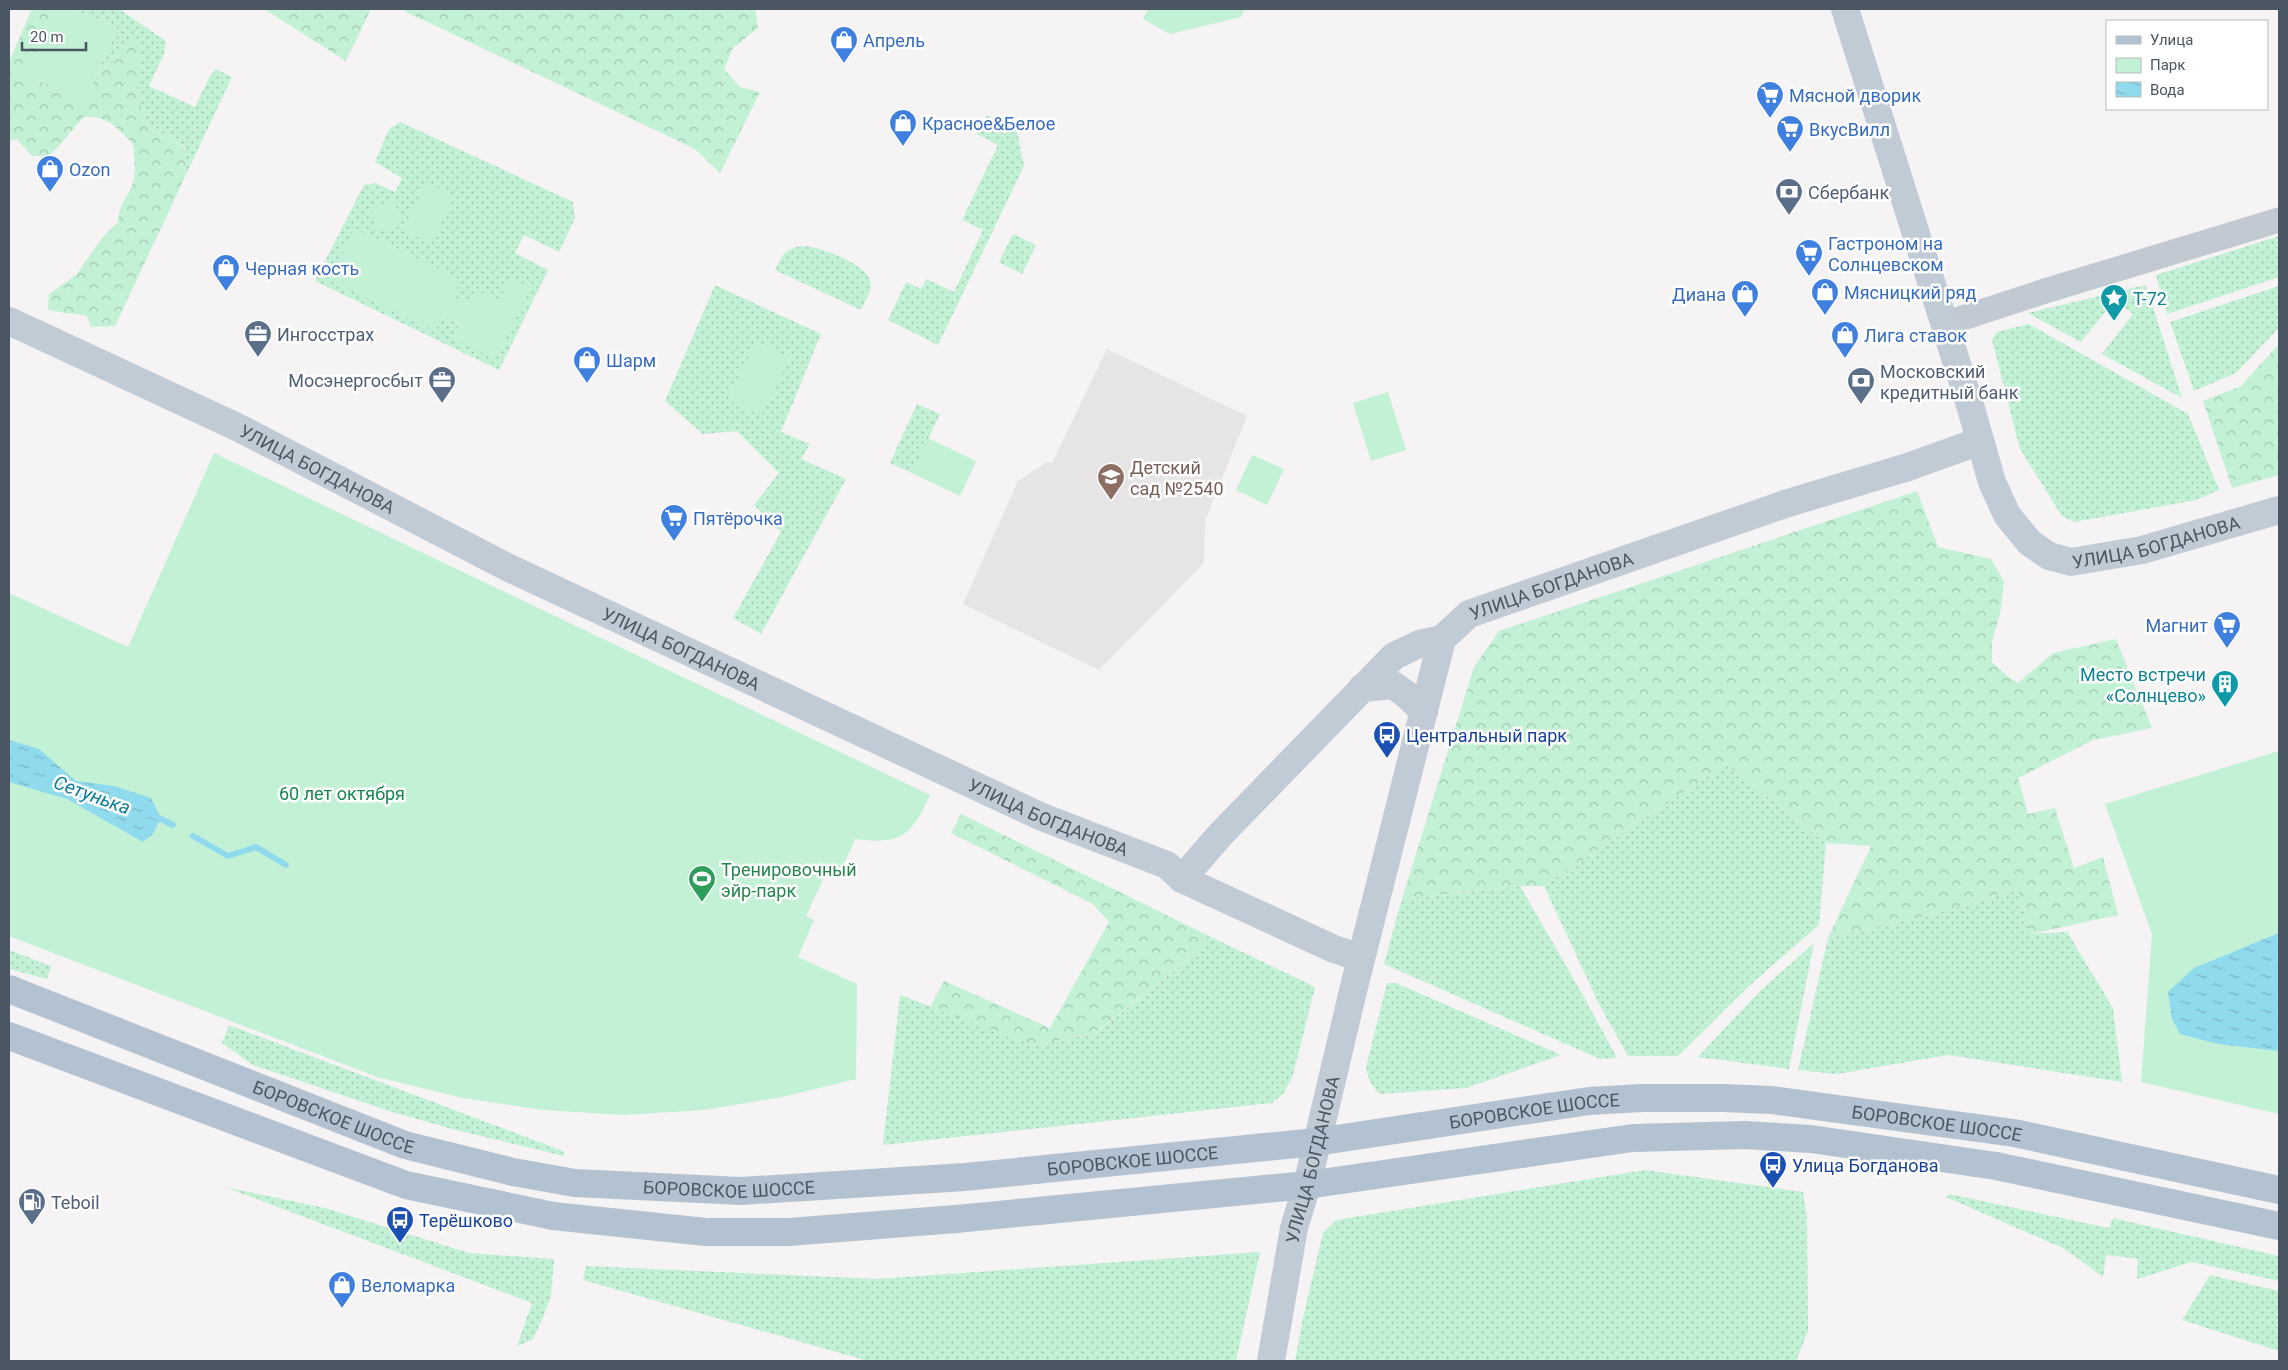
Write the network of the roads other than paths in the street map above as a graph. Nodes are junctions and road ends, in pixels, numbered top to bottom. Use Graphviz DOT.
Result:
graph roads {
  1 [pos="1845,9"];
  2 [pos="2279,220"];
  3 [pos="9,321"];
  4 [pos="1944,324"];
  5 [pos="1980,441"];
  6 [pos="2279,510"];
  7 [pos="1442,640"];
  8 [pos="1362,688"];
  9 [pos="1424,712"];
  10 [pos="1182,879"];
  11 [pos="1361,958"];
  12 [pos="9,989"];
  13 [pos="9,1036"];
  14 [pos="1316,1142"];
  15 [pos="1307,1185"];
  16 [pos="2279,1190"];
  17 [pos="2279,1226"];
  18 [pos="1270,1361"];
  1 -- 4 [label="street, УЛИЦА БОГДАНОВА"];
  2 -- 4 [label="street"];
  3 -- 10 [label="street, УЛИЦА БОГДАНОВА"];
  4 -- 5 [label="street, УЛИЦА БОГДАНОВА"];
  5 -- 6 [label="street, УЛИЦА БОГДАНОВА"];
  5 -- 7 [label="street, УЛИЦА БОГДАНОВА"];
  7 -- 8 [label="street"];
  7 -- 9 [label="street, УЛИЦА БОГДАНОВА"];
  8 -- 9 [label="street"];
  8 -- 10 [label="street"];
  9 -- 11 [label="street, УЛИЦА БОГДАНОВА"];
  10 -- 11 [label="street, УЛИЦА БОГДАНОВА"];
  11 -- 14 [label="street, УЛИЦА БОГДАНОВА"];
  12 -- 14 [label="main road, БОРОВСКОЕ ШОССЕ"];
  13 -- 15 [label="main road, БОРОВСКОЕ ШОССЕ"];
  14 -- 15 [label="street, УЛИЦА БОГДАНОВА"];
  14 -- 16 [label="main road, БОРОВСКОЕ ШОССЕ"];
  15 -- 17 [label="main road, БОРОВСКОЕ ШОССЕ"];
  15 -- 18 [label="street, УЛИЦА БОГДАНОВА"];
}
